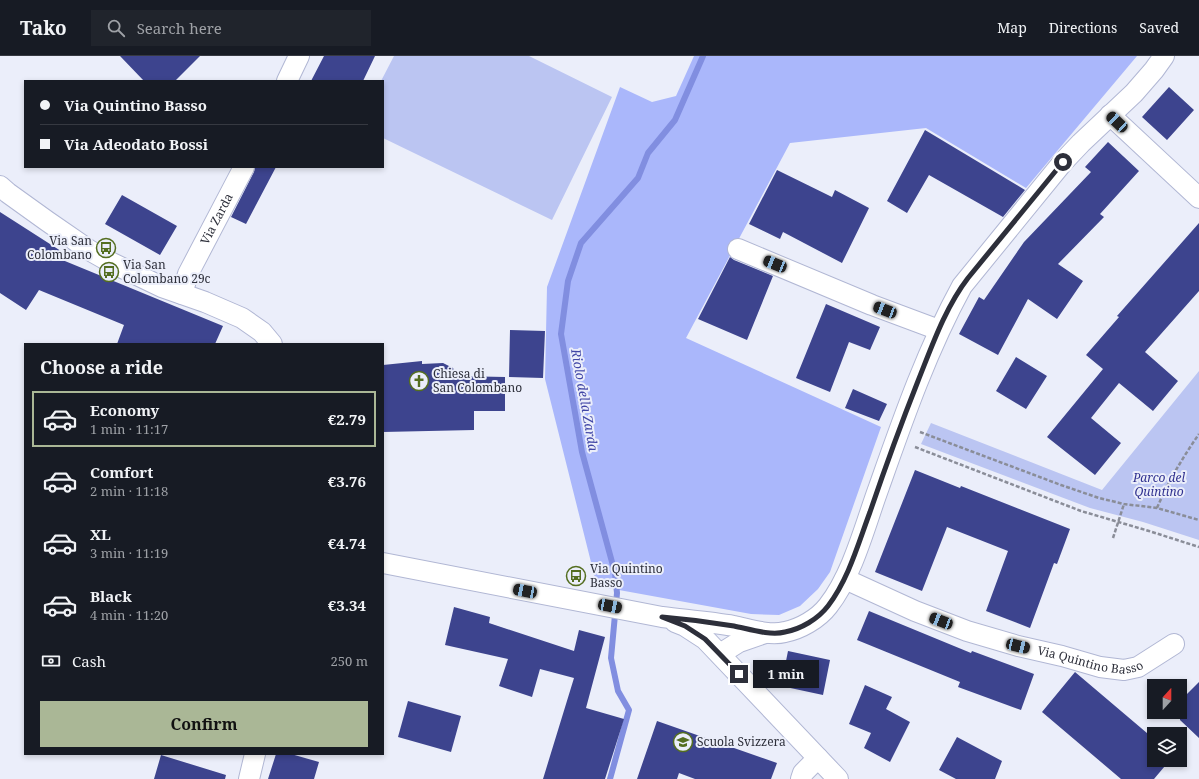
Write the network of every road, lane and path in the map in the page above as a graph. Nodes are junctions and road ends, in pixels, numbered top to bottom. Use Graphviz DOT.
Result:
graph roads {
  1 [pos="299,56"];
  2 [pos="1164,56"];
  3 [pos="287,80"];
  4 [pos="1110,115"];
  5 [pos="243,168"];
  6 [pos="0,186"];
  7 [pos="1199,198"];
  8 [pos="738,249"];
  9 [pos="182,294"];
  10 [pos="939,330"];
  11 [pos="271,343"];
  12 [pos="925,434"];
  13 [pos="1199,434"];
  14 [pos="896,439"];
  15 [pos="1124,504"];
  16 [pos="1157,508"];
  17 [pos="1199,520"];
  18 [pos="1118,522"];
  19 [pos="1112,538"];
  20 [pos="1199,547"];
  21 [pos="384,563"];
  22 [pos="845,579"];
  23 [pos="662,617"];
  24 [pos="766,632"];
  25 [pos="1174,644"];
  26 [pos="720,654"];
  27 [pos="255,755"];
  28 [pos="818,758"];
  29 [pos="249,779"];
  30 [pos="801,779"];
  31 [pos="838,779"];
  1 -- 3 [label="street"];
  2 -- 4 [label="street"];
  4 -- 7 [label="street"];
  4 -- 10 [label="street"];
  5 -- 9 [label="street, Via Zarda"];
  6 -- 9 [label="street"];
  8 -- 10 [label="street"];
  9 -- 11 [label="street"];
  10 -- 14 [label="street"];
  12 -- 15 [label="path"];
  13 -- 16 [label="path"];
  14 -- 18 [label="path"];
  14 -- 22 [label="street"];
  15 -- 16 [label="path"];
  15 -- 18 [label="path"];
  16 -- 17 [label="path"];
  18 -- 19 [label="path"];
  18 -- 20 [label="path"];
  21 -- 23 [label="street"];
  22 -- 24 [label="street"];
  22 -- 25 [label="street, Via Quintino Basso"];
  23 -- 24 [label="street"];
  23 -- 26 [label="street"];
  24 -- 26 [label="street"];
  26 -- 28 [label="street"];
  27 -- 29 [label="street"];
  28 -- 30 [label="street"];
  28 -- 31 [label="street"];
}
